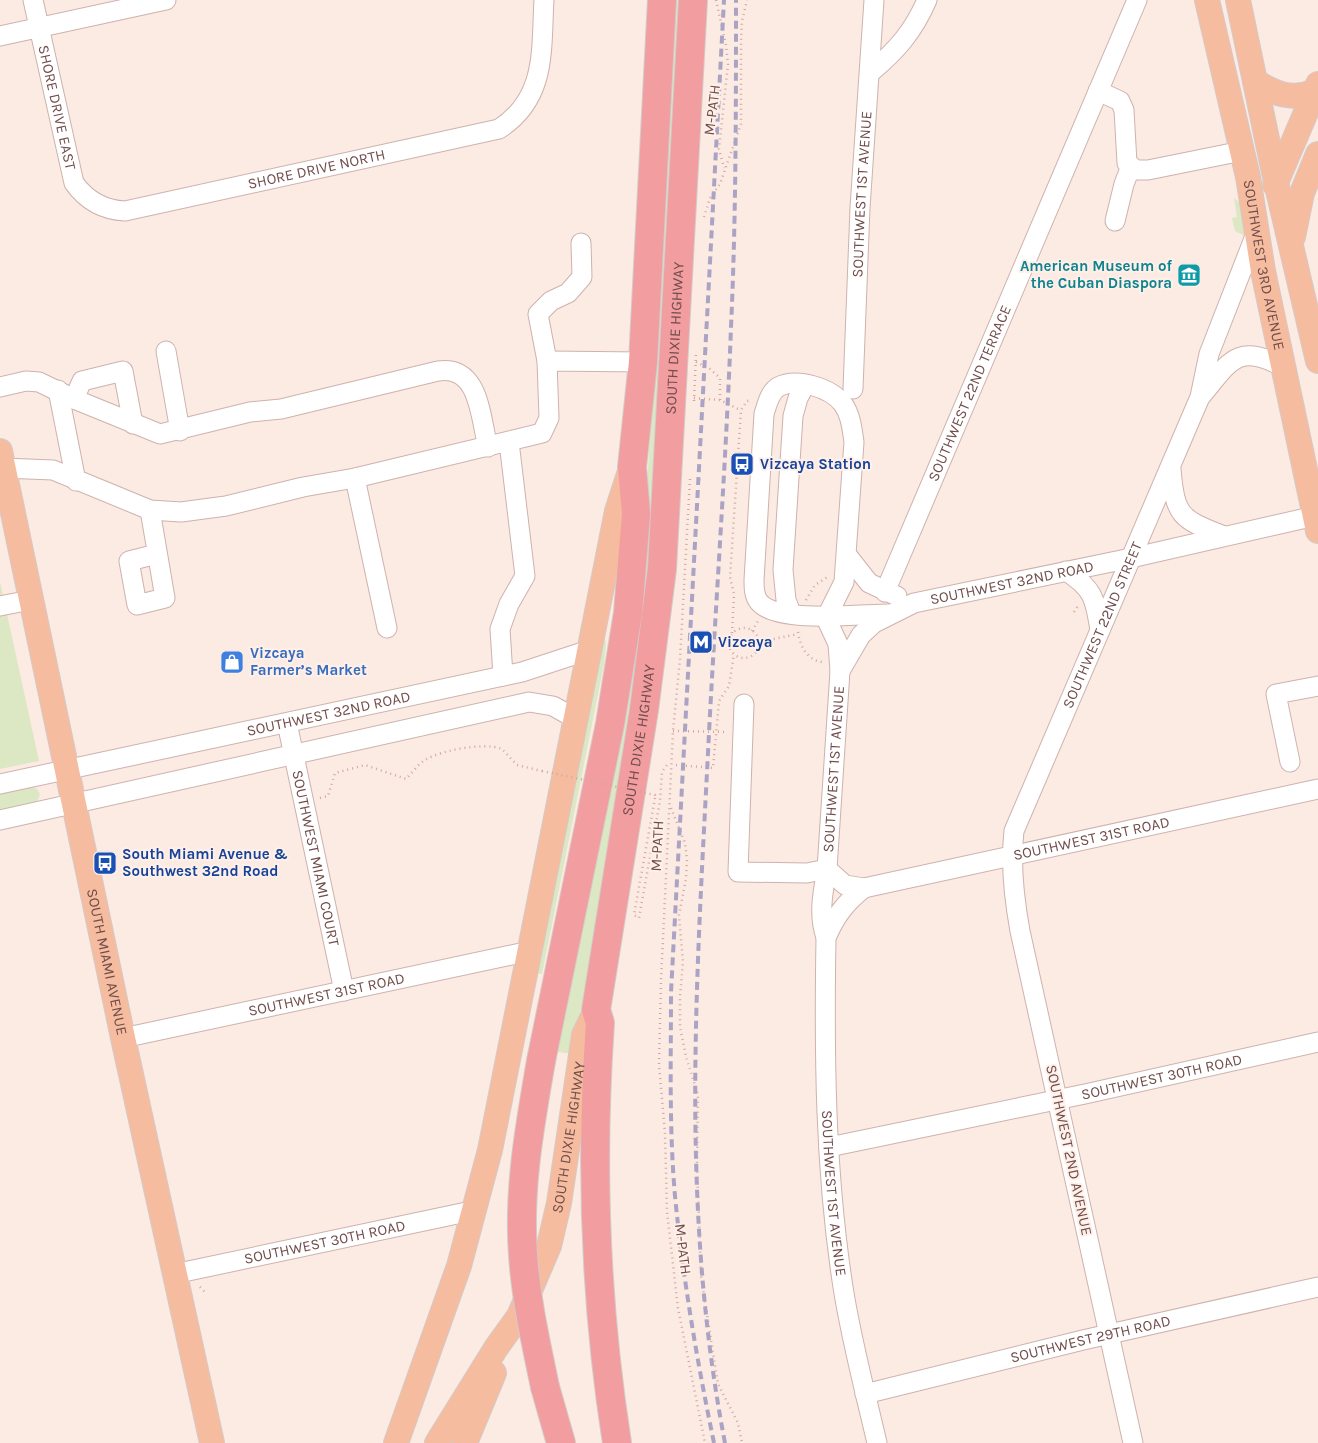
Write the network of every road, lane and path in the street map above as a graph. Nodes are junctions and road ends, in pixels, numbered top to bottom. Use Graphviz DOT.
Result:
graph roads {
  1 [pos="33,0"];
  2 [pos="166,0"];
  3 [pos="544,0"];
  4 [pos="662,0"];
  5 [pos="694,0"];
  6 [pos="716,0"];
  7 [pos="747,0"];
  8 [pos="874,0"];
  9 [pos="927,0"];
  10 [pos="1137,0"];
  11 [pos="1207,0"];
  12 [pos="1238,0"];
  13 [pos="39,28"];
  14 [pos="0,36"];
  15 [pos="871,72"];
  16 [pos="1255,81"];
  17 [pos="1317,88"];
  18 [pos="1098,91"];
  19 [pos="1242,151"];
  20 [pos="1318,154"];
  21 [pos="1131,166"];
  22 [pos="1276,182"];
  23 [pos="98,205"];
  24 [pos="1115,220"];
  25 [pos="1258,231"];
  26 [pos="580,243"];
  27 [pos="1292,243"];
  28 [pos="1263,270"];
  29 [pos="1313,317"];
  30 [pos="166,351"];
  31 [pos="547,361"];
  32 [pos="1318,361"];
  33 [pos="643,362"];
  34 [pos="696,362"];
  35 [pos="1283,367"];
  36 [pos="806,385"];
  37 [pos="0,387"];
  38 [pos="853,389"];
  39 [pos="66,394"];
  40 [pos="1200,397"];
  41 [pos="694,398"];
  42 [pos="754,399"];
  43 [pos="720,400"];
  44 [pos="741,410"];
  45 [pos="133,424"];
  46 [pos="180,431"];
  47 [pos="509,442"];
  48 [pos="488,447"];
  49 [pos="2,459"];
  50 [pos="1170,465"];
  51 [pos="632,467"];
  52 [pos="355,478"];
  53 [pos="76,481"];
  54 [pos="150,510"];
  55 [pos="1317,521"];
  56 [pos="1224,536"];
  57 [pos="157,554"];
  58 [pos="846,555"];
  59 [pos="1131,558"];
  60 [pos="1066,571"];
  61 [pos="834,574"];
  62 [pos="885,592"];
  63 [pos="31,600"];
  64 [pos="914,603"];
  65 [pos="0,606"];
  66 [pos="798,614"];
  67 [pos="889,614"];
  68 [pos="826,618"];
  69 [pos="387,628"];
  70 [pos="1100,630"];
  71 [pos="732,633"];
  72 [pos="798,634"];
  73 [pos="759,642"];
  74 [pos="724,643"];
  75 [pos="729,644"];
  76 [pos="589,650"];
  77 [pos="734,654"];
  78 [pos="832,666"];
  79 [pos="503,676"];
  80 [pos="1317,690"];
  81 [pos="744,704"];
  82 [pos="576,719"];
  83 [pos="287,723"];
  84 [pos="673,731"];
  85 [pos="715,732"];
  86 [pos="723,732"];
  87 [pos="293,754"];
  88 [pos="1290,762"];
  89 [pos="667,765"];
  90 [pos="676,765"];
  91 [pos="67,771"];
  92 [pos="0,784"];
  93 [pos="1318,789"];
  94 [pos="319,798"];
  95 [pos="74,804"];
  96 [pos="0,820"];
  97 [pos="1012,856"];
  98 [pos="827,869"];
  99 [pos="864,888"];
  100 [pos="826,938"];
  101 [pos="530,951"];
  102 [pos="344,992"];
  103 [pos="596,1010"];
  104 [pos="123,1038"];
  105 [pos="1318,1042"];
  106 [pos="1058,1099"];
  107 [pos="829,1147"];
  108 [pos="476,1210"];
  109 [pos="174,1274"];
  110 [pos="200,1287"];
  111 [pos="1318,1287"];
  112 [pos="205,1292"];
  113 [pos="512,1327"];
  114 [pos="1109,1334"];
  115 [pos="865,1394"];
  116 [pos="212,1443"];
  117 [pos="396,1443"];
  118 [pos="437,1443"];
  119 [pos="465,1443"];
  120 [pos="561,1443"];
  121 [pos="616,1443"];
  122 [pos="705,1443"];
  123 [pos="742,1443"];
  124 [pos="876,1443"];
  125 [pos="1133,1443"];
  1 -- 13 [label="street, SHORE DRIVE EAST"];
  2 -- 13 [label="street"];
  3 -- 23 [label="street, SHORE DRIVE NORTH"];
  4 -- 33 [label="highway"];
  5 -- 103 [label="highway, SOUTH DIXIE HIGHWAY"];
  6 -- 7 [label="path, M-PATH"];
  8 -- 15 [label="street, SOUTHWEST 1ST AVENUE"];
  9 -- 15 [label="street"];
  10 -- 18 [label="street, SOUTHWEST 22ND TERRACE"];
  11 -- 19 [label="main road, SOUTHWEST 3RD AVENUE"];
  12 -- 16 [label="main road, SOUTHWEST 3RD AVENUE"];
  13 -- 14 [label="street"];
  13 -- 23 [label="street, SHORE DRIVE EAST"];
  15 -- 38 [label="street, SOUTHWEST 1ST AVENUE"];
  16 -- 17 [label="main road"];
  16 -- 22 [label="main road, SOUTHWEST 3RD AVENUE"];
  17 -- 22 [label="main road, SOUTHWEST 22ND STREET"];
  18 -- 21 [label="street"];
  18 -- 62 [label="street, SOUTHWEST 22ND TERRACE"];
  19 -- 21 [label="street"];
  19 -- 25 [label="main road, SOUTHWEST 3RD AVENUE"];
  20 -- 27 [label="main road"];
  21 -- 24 [label="street"];
  22 -- 25 [label="main road, SOUTHWEST 22ND STREET"];
  22 -- 27 [label="main road, SOUTHWEST 3RD AVENUE"];
  25 -- 28 [label="main road, SOUTHWEST 3RD AVENUE"];
  25 -- 40 [label="street, SOUTHWEST 22ND STREET"];
  26 -- 31 [label="street"];
  27 -- 29 [label="main road, SOUTHWEST 3RD AVENUE"];
  28 -- 29 [label="main road"];
  28 -- 35 [label="main road, SOUTHWEST 3RD AVENUE"];
  29 -- 32 [label="main road, SOUTHWEST 3RD AVENUE"];
  30 -- 46 [label="street"];
  31 -- 33 [label="street"];
  31 -- 47 [label="street"];
  33 -- 51 [label="highway"];
  34 -- 43 [label="path"];
  35 -- 40 [label="street, SOUTHWEST 22ND STREET"];
  35 -- 55 [label="main road, SOUTHWEST 3RD AVENUE"];
  36 -- 58 [label="street"];
  36 -- 66 [label="street"];
  36 -- 66 [label="street"];
  37 -- 39 [label="street"];
  39 -- 45 [label="street"];
  39 -- 45 [label="street"];
  39 -- 53 [label="street"];
  40 -- 50 [label="street, SOUTHWEST 22ND STREET"];
  41 -- 43 [label="path"];
  42 -- 44 [label="path"];
  43 -- 44 [label="path"];
  44 -- 71 [label="path"];
  45 -- 46 [label="street"];
  46 -- 48 [label="street"];
  47 -- 48 [label="street"];
  47 -- 79 [label="street"];
  48 -- 52 [label="street"];
  49 -- 53 [label="street"];
  49 -- 63 [label="main road, SOUTH MIAMI AVENUE"];
  50 -- 56 [label="street"];
  50 -- 59 [label="street, SOUTHWEST 22ND STREET"];
  51 -- 76 [label="main road"];
  51 -- 120 [label="highway, bridge"];
  52 -- 54 [label="street"];
  52 -- 69 [label="street"];
  53 -- 54 [label="street"];
  54 -- 57 [label="street"];
  55 -- 56 [label="street, SOUTHWEST 32ND ROAD"];
  56 -- 59 [label="street, SOUTHWEST 32ND ROAD"];
  58 -- 62 [label="street, SOUTHWEST 32ND ROAD"];
  58 -- 68 [label="street"];
  59 -- 60 [label="street, SOUTHWEST 32ND ROAD"];
  59 -- 70 [label="street, SOUTHWEST 22ND STREET"];
  60 -- 64 [label="street, SOUTHWEST 32ND ROAD"];
  60 -- 70 [label="street"];
  61 -- 66 [label="path"];
  62 -- 64 [label="street, SOUTHWEST 32ND ROAD"];
  63 -- 65 [label="street"];
  63 -- 91 [label="main road, SOUTH MIAMI AVENUE"];
  64 -- 67 [label="street, SOUTHWEST 32ND ROAD"];
  66 -- 68 [label="street"];
  66 -- 72 [label="path"];
  67 -- 68 [label="street"];
  67 -- 78 [label="street, SOUTHWEST 1ST AVENUE"];
  68 -- 78 [label="street, SOUTHWEST 1ST AVENUE"];
  70 -- 97 [label="street, SOUTHWEST 22ND STREET"];
  71 -- 73 [label="path"];
  71 -- 75 [label="path"];
  72 -- 73 [label="path"];
  72 -- 78 [label="path"];
  73 -- 77 [label="path"];
  74 -- 75 [label="path"];
  75 -- 77 [label="path"];
  76 -- 79 [label="street, SOUTHWEST 32ND ROAD"];
  76 -- 82 [label="main road"];
  77 -- 85 [label="path"];
  78 -- 98 [label="street, SOUTHWEST 1ST AVENUE"];
  79 -- 83 [label="street, SOUTHWEST 32ND ROAD"];
  80 -- 88 [label="street"];
  81 -- 98 [label="street"];
  82 -- 87 [label="street, SOUTHWEST 32ND ROAD"];
  82 -- 101 [label="main road"];
  83 -- 87 [label="street, SOUTHWEST MIAMI COURT"];
  83 -- 91 [label="street, SOUTHWEST 32ND ROAD"];
  84 -- 85 [label="path"];
  85 -- 86 [label="path"];
  85 -- 90 [label="path"];
  87 -- 95 [label="street, SOUTHWEST 32ND ROAD"];
  87 -- 102 [label="street, SOUTHWEST MIAMI COURT"];
  89 -- 94 [label="path, bridge"];
  91 -- 92 [label="street, SOUTHWEST 32ND ROAD"];
  91 -- 95 [label="main road, SOUTH MIAMI AVENUE"];
  93 -- 97 [label="street, SOUTHWEST 31ST ROAD"];
  95 -- 96 [label="street, SOUTHWEST 32ND ROAD"];
  95 -- 104 [label="main road, SOUTH MIAMI AVENUE"];
  97 -- 99 [label="street, SOUTHWEST 31ST ROAD"];
  97 -- 106 [label="street, SOUTHWEST 2ND AVENUE"];
  98 -- 99 [label="street, SOUTHWEST 1ST AVENUE"];
  98 -- 100 [label="street, SOUTHWEST 1ST AVENUE"];
  99 -- 100 [label="street, SOUTHWEST 1ST AVENUE"];
  100 -- 107 [label="street, SOUTHWEST 1ST AVENUE"];
  101 -- 102 [label="street, SOUTHWEST 31ST ROAD"];
  101 -- 108 [label="main road"];
  102 -- 104 [label="street, SOUTHWEST 31ST ROAD"];
  103 -- 113 [label="main road, SOUTH DIXIE HIGHWAY"];
  103 -- 121 [label="highway"];
  104 -- 109 [label="main road, SOUTH MIAMI AVENUE"];
  105 -- 106 [label="street, SOUTHWEST 30TH ROAD"];
  106 -- 107 [label="street, SOUTHWEST 30TH ROAD"];
  106 -- 114 [label="street, SOUTHWEST 2ND AVENUE"];
  107 -- 115 [label="street, SOUTHWEST 1ST AVENUE"];
  108 -- 109 [label="street, SOUTHWEST 30TH ROAD"];
  108 -- 117 [label="main road"];
  109 -- 116 [label="main road, SOUTH MIAMI AVENUE"];
  110 -- 112 [label="path"];
  111 -- 114 [label="street, SOUTHWEST 29TH ROAD"];
  113 -- 118 [label="main road, SOUTH DIXIE HIGHWAY"];
  113 -- 119 [label="main road"];
  114 -- 115 [label="street, SOUTHWEST 29TH ROAD"];
  114 -- 125 [label="street, SOUTHWEST 2ND AVENUE"];
  115 -- 124 [label="street, SOUTHWEST 1ST AVENUE"];
  122 -- 123 [label="path, M-PATH"];
}
